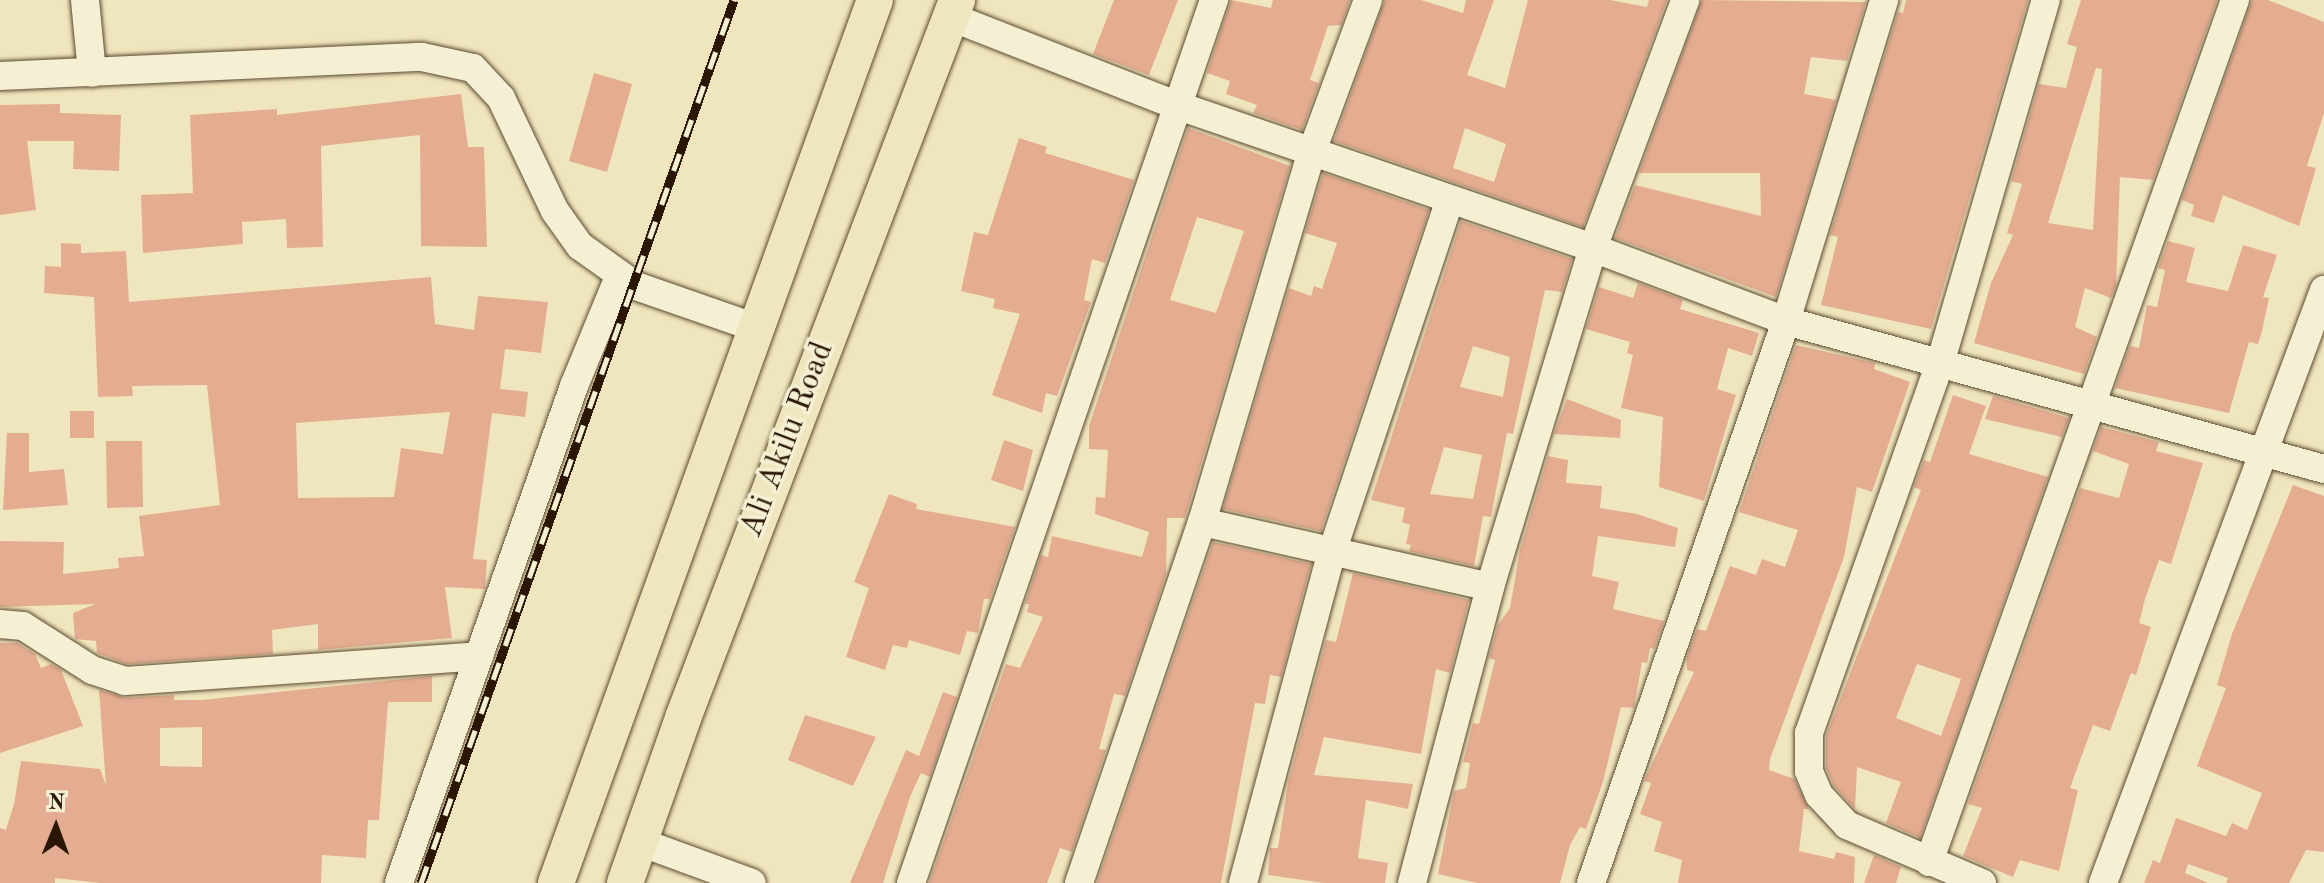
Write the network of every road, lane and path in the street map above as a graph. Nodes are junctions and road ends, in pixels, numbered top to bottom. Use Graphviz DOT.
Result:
graph roads {
  1 [pos="85,0"];
  2 [pos="875,0"];
  3 [pos="1214,0"];
  4 [pos="1368,0"];
  5 [pos="1685,0"];
  6 [pos="1884,0"];
  7 [pos="2046,0"];
  8 [pos="2235,0"];
  9 [pos="954,8"];
  10 [pos="92,73"];
  11 [pos="0,76"];
  12 [pos="1176,105"];
  13 [pos="1311,154"];
  14 [pos="1450,200"];
  15 [pos="1593,248"];
  16 [pos="619,277"];
  17 [pos="2324,290"];
  18 [pos="1786,321"];
  19 [pos="754,327"];
  20 [pos="1940,364"];
  21 [pos="2088,404"];
  22 [pos="2261,449"];
  23 [pos="2324,469"];
  24 [pos="1202,522"];
  25 [pos="1332,552"];
  26 [pos="1490,587"];
  27 [pos="0,624"];
  28 [pos="479,656"];
  29 [pos="637,841"];
  30 [pos="1929,862"];
  31 [pos="399,883"];
  32 [pos="556,883"];
  33 [pos="625,883"];
  34 [pos="752,883"];
  35 [pos="911,883"];
  36 [pos="1079,883"];
  37 [pos="1243,883"];
  38 [pos="1412,883"];
  39 [pos="1591,883"];
  40 [pos="1982,883"];
  41 [pos="2103,883"];
  1 -- 10 [label="street"];
  2 -- 19 [label="main road"];
  3 -- 12 [label="street"];
  4 -- 13 [label="street"];
  5 -- 15 [label="street"];
  6 -- 18 [label="street"];
  7 -- 20 [label="street"];
  8 -- 21 [label="street"];
  9 -- 12 [label="street"];
  9 -- 29 [label="main road, Ali Akilu Road"];
  10 -- 11 [label="street"];
  10 -- 16 [label="street"];
  12 -- 13 [label="street"];
  12 -- 35 [label="street"];
  13 -- 14 [label="street"];
  13 -- 24 [label="street"];
  14 -- 15 [label="street"];
  14 -- 25 [label="street"];
  15 -- 18 [label="street"];
  15 -- 26 [label="street"];
  16 -- 19 [label="street"];
  16 -- 28 [label="street"];
  17 -- 22 [label="street"];
  18 -- 20 [label="street"];
  18 -- 39 [label="street"];
  19 -- 32 [label="main road"];
  20 -- 21 [label="street"];
  20 -- 30 [label="street"];
  21 -- 22 [label="street"];
  21 -- 30 [label="street"];
  22 -- 23 [label="street"];
  22 -- 41 [label="street"];
  24 -- 25 [label="street"];
  24 -- 36 [label="street"];
  25 -- 26 [label="street"];
  25 -- 37 [label="street"];
  26 -- 38 [label="street"];
  27 -- 28 [label="street"];
  28 -- 31 [label="street"];
  29 -- 33 [label="main road, Ali Akilu Road"];
  29 -- 34 [label="street"];
  30 -- 40 [label="street"];
}
